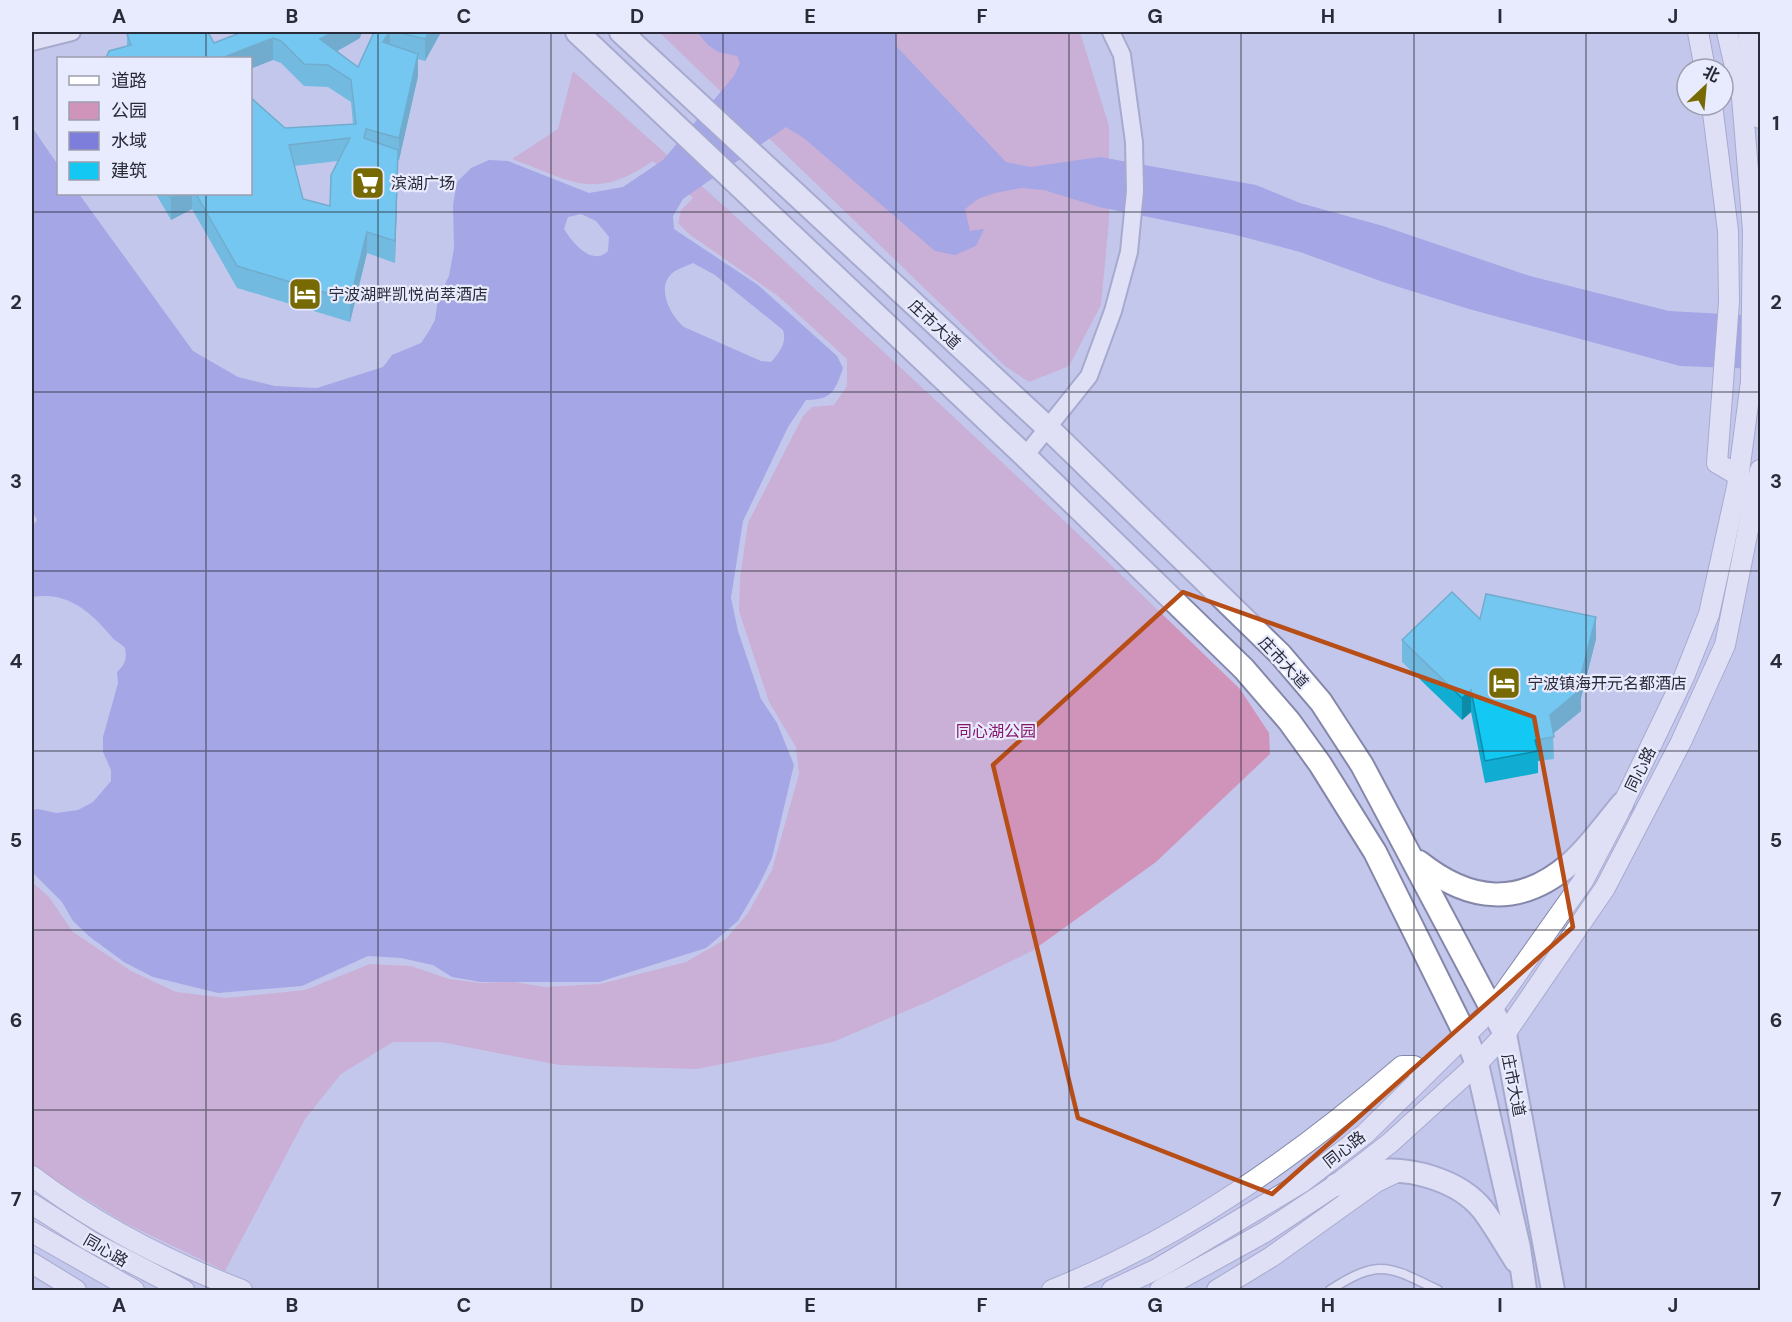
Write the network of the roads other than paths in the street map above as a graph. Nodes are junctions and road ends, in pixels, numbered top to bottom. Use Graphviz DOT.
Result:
graph roads {
  1 [pos="72,32"];
  2 [pos="577,32"];
  3 [pos="621,32"];
  4 [pos="1111,32"];
  5 [pos="1698,32"];
  6 [pos="1727,32"];
  7 [pos="1748,32"];
  8 [pos="1761,39"];
  9 [pos="32,42"];
  10 [pos="1703,57"];
  11 [pos="1754,61"];
  12 [pos="1714,117"];
  13 [pos="1761,118"];
  14 [pos="1049,429"];
  15 [pos="1025,456"];
  16 [pos="1738,481"];
  17 [pos="1760,483"];
  18 [pos="1622,804"];
  19 [pos="1411,856"];
  20 [pos="1493,1008"];
  21 [pos="1465,1034"];
  22 [pos="1505,1034"];
  23 [pos="1477,1064"];
  24 [pos="1426,1074"];
  25 [pos="1397,1172"];
  26 [pos="32,1176"];
  27 [pos="1336,1185"];
  28 [pos="32,1204"];
  29 [pos="32,1232"];
  30 [pos="32,1263"];
  31 [pos="1524,1281"];
  32 [pos="76,1290"];
  33 [pos="134,1290"];
  34 [pos="184,1290"];
  35 [pos="242,1290"];
  36 [pos="1052,1290"];
  37 [pos="1112,1290"];
  38 [pos="1160,1290"];
  39 [pos="1217,1290"];
  40 [pos="1330,1290"];
  41 [pos="1438,1290"];
  42 [pos="1553,1290"];
  1 -- 9 [label="street"];
  2 -- 15 [label="main road, 庄市大道"];
  3 -- 14 [label="main road, 庄市大道"];
  4 -- 14 [label="street"];
  5 -- 10 [label="street"];
  6 -- 16 [label="street, 同心路"];
  7 -- 11 [label="street"];
  8 -- 11 [label="street"];
  11 -- 13 [label="street"];
  12 -- 16 [label="street"];
  14 -- 15 [label="street"];
  14 -- 19 [label="main road, 庄市大道"];
  15 -- 21 [label="main road, 庄市大道"];
  16 -- 17 [label="street"];
  16 -- 18 [label="street, 同心路"];
  17 -- 22 [label="street, 同心路"];
  18 -- 19 [label="main road"];
  18 -- 20 [label="street, 同心路"];
  19 -- 20 [label="main road, 庄市大道"];
  20 -- 21 [label="street, 同心路"];
  20 -- 22 [label="main road, 庄市大道"];
  21 -- 23 [label="main road, 庄市大道"];
  21 -- 24 [label="street, 同心路"];
  22 -- 23 [label="street, 同心路"];
  22 -- 42 [label="main road, 庄市大道"];
  23 -- 27 [label="street, 同心路"];
  23 -- 31 [label="main road, 庄市大道"];
  24 -- 36 [label="street"];
  24 -- 37 [label="street, 同心路"];
  25 -- 27 [label="main road"];
  25 -- 31 [label="main road"];
  25 -- 39 [label="street"];
  26 -- 35 [label="street"];
  27 -- 38 [label="street, 同心路"];
  28 -- 34 [label="street, 同心路"];
  29 -- 33 [label="street, 同心路"];
  30 -- 32 [label="street"];
  40 -- 41 [label="lane"];
}
